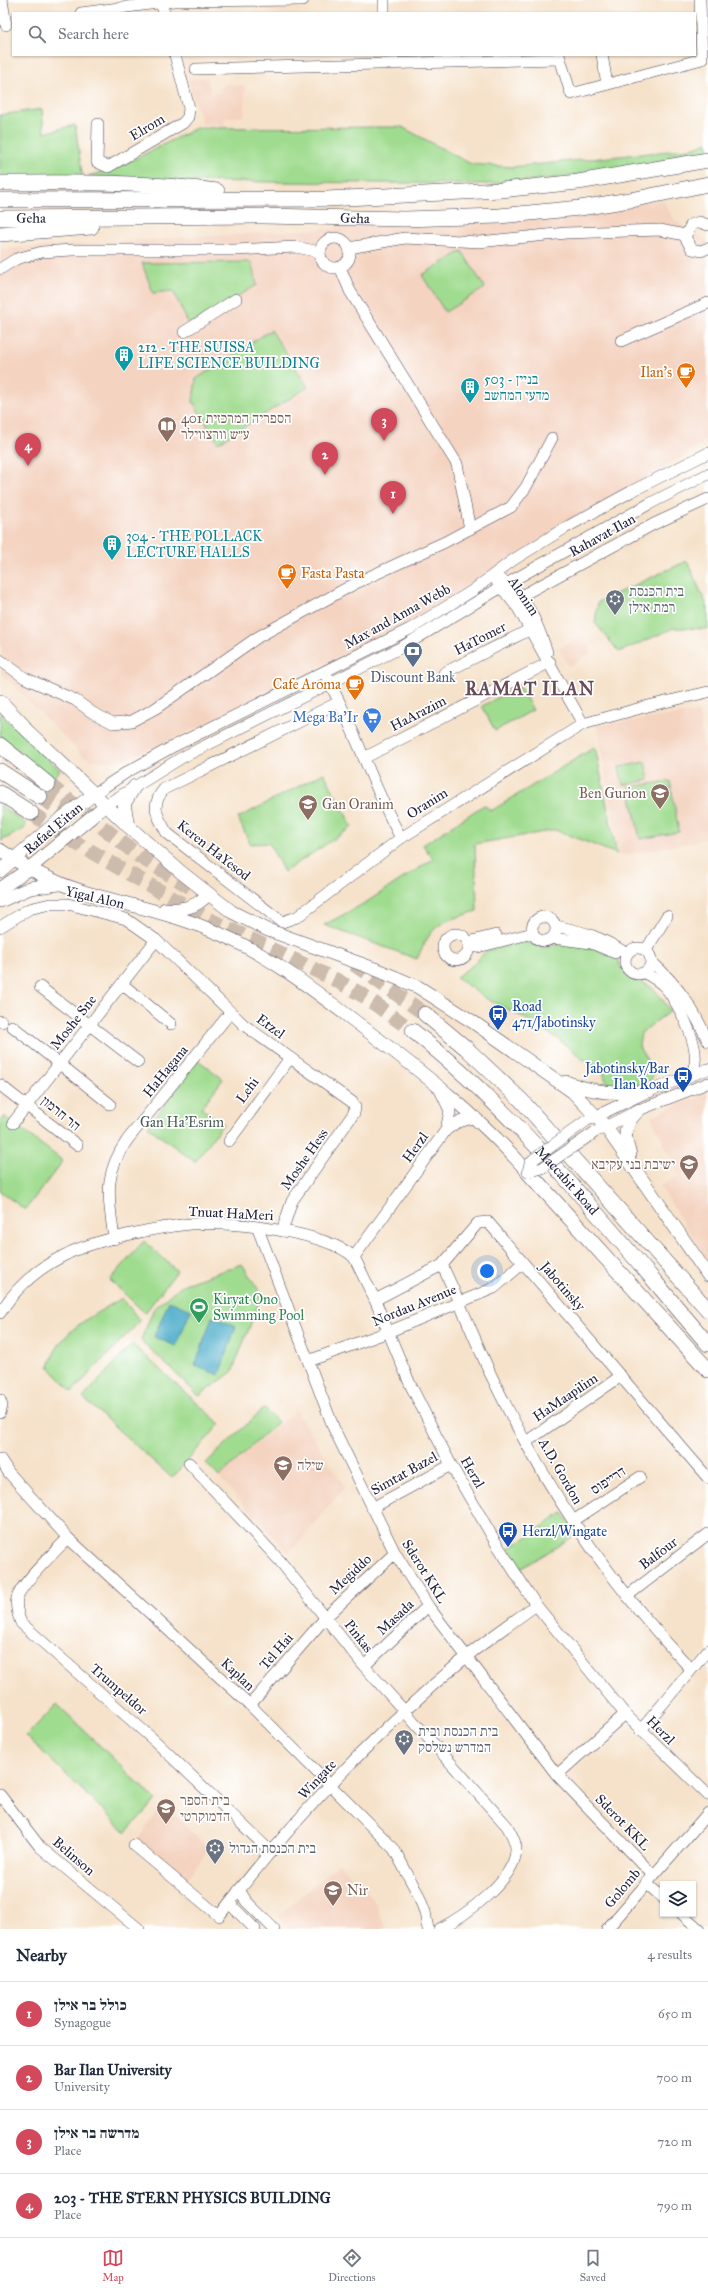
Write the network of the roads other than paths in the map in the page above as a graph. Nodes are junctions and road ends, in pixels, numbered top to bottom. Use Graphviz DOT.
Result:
graph roads {
  1 [pos="2,0"];
  2 [pos="298,0"];
  3 [pos="304,0"];
  4 [pos="384,0"];
  5 [pos="700,0"];
  6 [pos="168,4"];
  7 [pos="91,12"];
  8 [pos="384,12"];
  9 [pos="6,25"];
  10 [pos="698,35"];
  11 [pos="175,56"];
  12 [pos="602,56"];
  13 [pos="558,57"];
  14 [pos="384,59"];
  15 [pos="196,69"];
  16 [pos="607,84"];
  17 [pos="98,124"];
  18 [pos="708,160"];
  19 [pos="0,183"];
  20 [pos="708,184"];
  21 [pos="271,199"];
  22 [pos="0,200"];
  23 [pos="0,218"];
  24 [pos="197,218"];
  25 [pos="708,225"];
  26 [pos="0,234"];
  27 [pos="685,235"];
  28 [pos="349,248"];
  29 [pos="708,248"];
  30 [pos="320,252"];
  31 [pos="340,267"];
  32 [pos="0,268"];
  33 [pos="236,299"];
  34 [pos="708,303"];
  35 [pos="184,332"];
  36 [pos="622,341"];
  37 [pos="552,438"];
  38 [pos="708,453"];
  39 [pos="708,474"];
  40 [pos="708,499"];
  41 [pos="470,529"];
  42 [pos="493,576"];
  43 [pos="504,586"];
  44 [pos="518,600"];
  45 [pos="529,630"];
  46 [pos="0,660"];
  47 [pos="550,662"];
  48 [pos="444,673"];
  49 [pos="324,674"];
  50 [pos="330,684"];
  51 [pos="708,692"];
  52 [pos="0,702"];
  53 [pos="339,702"];
  54 [pos="0,706"];
  55 [pos="583,724"];
  56 [pos="23,726"];
  57 [pos="0,745"];
  58 [pos="364,758"];
  59 [pos="0,772"];
  60 [pos="134,786"];
  61 [pos="0,793"];
  62 [pos="94,794"];
  63 [pos="106,805"];
  64 [pos="31,813"];
  65 [pos="128,826"];
  66 [pos="401,838"];
  67 [pos="33,842"];
  68 [pos="0,850"];
  69 [pos="14,859"];
  70 [pos="29,868"];
  71 [pos="0,871"];
  72 [pos="61,884"];
  73 [pos="0,889"];
  74 [pos="208,894"];
  75 [pos="0,901"];
  76 [pos="142,906"];
  77 [pos="667,916"];
  78 [pos="556,926"];
  79 [pos="0,927"];
  80 [pos="532,931"];
  81 [pos="552,938"];
  82 [pos="156,940"];
  83 [pos="468,945"];
  84 [pos="646,950"];
  85 [pos="626,956"];
  86 [pos="176,959"];
  87 [pos="652,962"];
  88 [pos="644,973"];
  89 [pos="122,984"];
  90 [pos="40,987"];
  91 [pos="230,1013"];
  92 [pos="425,1014"];
  93 [pos="5,1023"];
  94 [pos="171,1024"];
  95 [pos="90,1025"];
  96 [pos="412,1031"];
  97 [pos="708,1041"];
  98 [pos="290,1058"];
  99 [pos="138,1062"];
  100 [pos="60,1064"];
  101 [pos="708,1069"];
  102 [pos="549,1074"];
  103 [pos="684,1078"];
  104 [pos="434,1082"];
  105 [pos="708,1083"];
  106 [pos="0,1085"];
  107 [pos="649,1091"];
  108 [pos="110,1104"];
  109 [pos="27,1105"];
  110 [pos="355,1107"];
  111 [pos="639,1110"];
  112 [pos="475,1117"];
  113 [pos="591,1118"];
  114 [pos="13,1123"];
  115 [pos="600,1129"];
  116 [pos="446,1130"];
  117 [pos="229,1141"];
  118 [pos="77,1145"];
  119 [pos="528,1172"];
  120 [pos="639,1174"];
  121 [pos="258,1229"];
  122 [pos="282,1231"];
  123 [pos="114,1239"];
  124 [pos="354,1257"];
  125 [pos="523,1263"];
  126 [pos="442,1265"];
  127 [pos="708,1275"];
  128 [pos="375,1300"];
  129 [pos="459,1303"];
  130 [pos="708,1310"];
  131 [pos="0,1313"];
  132 [pos="388,1332"];
  133 [pos="708,1344"];
  134 [pos="308,1361"];
  135 [pos="708,1370"];
  136 [pos="621,1376"];
  137 [pos="0,1400"];
  138 [pos="0,1413"];
  139 [pos="526,1442"];
  140 [pos="0,1459"];
  141 [pos="189,1463"];
  142 [pos="451,1465"];
  143 [pos="640,1477"];
  144 [pos="708,1478"];
  145 [pos="372,1508"];
  146 [pos="573,1521"];
  147 [pos="708,1534"];
  148 [pos="68,1538"];
  149 [pos="395,1553"];
  150 [pos="627,1596"];
  151 [pos="536,1605"];
  152 [pos="428,1606"];
  153 [pos="326,1617"];
  154 [pos="708,1650"];
  155 [pos="466,1657"];
  156 [pos="364,1666"];
  157 [pos="692,1669"];
  158 [pos="250,1705"];
  159 [pos="404,1712"];
  160 [pos="624,1714"];
  161 [pos="640,1731"];
  162 [pos="556,1775"];
  163 [pos="331,1784"];
  164 [pos="0,1795"];
  165 [pos="708,1795"];
  166 [pos="708,1813"];
  167 [pos="134,1845"];
  168 [pos="271,1852"];
  169 [pos="649,1879"];
  170 [pos="239,1890"];
  171 [pos="660,1894"];
  172 [pos="231,1901"];
  173 [pos="685,1917"];
  174 [pos="139,1929"];
  175 [pos="255,1929"];
  176 [pos="274,1929"];
  177 [pos="428,1929"];
  178 [pos="439,1929"];
  179 [pos="607,1929"];
  180 [pos="699,1929"];
  1 -- 9 [label="street"];
  2 -- 3 [label="street"];
  2 -- 6 [label="street"];
  4 -- 8 [label="street"];
  5 -- 10 [label="street"];
  6 -- 7 [label="street"];
  10 -- 16 [label="street"];
  11 -- 17 [label="street, Elrom"];
  12 -- 16 [label="street"];
  13 -- 14 [label="street"];
  13 -- 16 [label="street"];
  14 -- 15 [label="street"];
  18 -- 21 [label="highway, Geha"];
  19 -- 21 [label="highway"];
  20 -- 24 [label="highway, Geha"];
  21 -- 22 [label="highway, Geha"];
  23 -- 24 [label="highway, Geha"];
  24 -- 26 [label="highway"];
  25 -- 27 [label="street"];
  27 -- 28 [label="street"];
  27 -- 29 [label="street"];
  28 -- 30 [label="street"];
  28 -- 31 [label="street"];
  30 -- 31 [label="street"];
  30 -- 32 [label="street"];
  31 -- 41 [label="street"];
  33 -- 35 [label="street"];
  34 -- 36 [label="street"];
  37 -- 41 [label="street"];
  38 -- 42 [label="street, Max and Anna Webb"];
  39 -- 43 [label="street, Max and Anna Webb"];
  40 -- 44 [label="street, Rahavat Ilan"];
  41 -- 46 [label="street"];
  42 -- 43 [label="street, Alonim"];
  42 -- 49 [label="street, Max and Anna Webb"];
  43 -- 44 [label="street, Alonim"];
  43 -- 50 [label="street, Max and Anna Webb"];
  44 -- 45 [label="street, Alonim"];
  44 -- 47 [label="street, Alonim"];
  45 -- 47 [label="street, Alonim"];
  45 -- 48 [label="street, HaTomer"];
  47 -- 55 [label="street, Alonim"];
  47 -- 58 [label="street, HaArazim"];
  49 -- 50 [label="street, Oranim"];
  49 -- 62 [label="street, Max and Anna Webb"];
  50 -- 53 [label="street, Oranim"];
  50 -- 60 [label="street, Max and Anna Webb"];
  51 -- 55 [label="street"];
  52 -- 56 [label="highway"];
  53 -- 58 [label="street, Oranim"];
  53 -- 66 [label="street, Keren HaYesod"];
  54 -- 56 [label="main road"];
  55 -- 66 [label="street, Oranim"];
  56 -- 62 [label="main road"];
  57 -- 59 [label="highway"];
  58 -- 66 [label="street, Oranim"];
  60 -- 63 [label="street, Max and Anna Webb"];
  60 -- 65 [label="main road"];
  61 -- 64 [label="highway"];
  62 -- 63 [label="main road"];
  62 -- 67 [label="main road, Rafael Eitan"];
  63 -- 65 [label="main road"];
  63 -- 70 [label="main road, Rafael Eitan"];
  65 -- 74 [label="main road"];
  67 -- 69 [label="main road, Rafael Eitan"];
  67 -- 70 [label="main road"];
  68 -- 69 [label="main road"];
  69 -- 70 [label="main road"];
  69 -- 71 [label="main road, Rafael Eitan"];
  70 -- 72 [label="main road"];
  70 -- 73 [label="main road, Rafael Eitan"];
  72 -- 75 [label="main road"];
  72 -- 76 [label="main road"];
  74 -- 76 [label="main road"];
  74 -- 102 [label="main road"];
  76 -- 104 [label="main road"];
  77 -- 84 [label="street"];
  78 -- 80 [label="street"];
  78 -- 81 [label="street"];
  78 -- 85 [label="street"];
  79 -- 82 [label="street, Yigal Alon"];
  80 -- 81 [label="street"];
  80 -- 83 [label="street"];
  81 -- 85 [label="street"];
  82 -- 86 [label="street, Yigal Alon"];
  82 -- 89 [label="street, Moshe Sne"];
  84 -- 85 [label="street"];
  84 -- 87 [label="street"];
  85 -- 88 [label="street"];
  86 -- 91 [label="street, Etzel"];
  87 -- 88 [label="street"];
  87 -- 97 [label="street"];
  88 -- 103 [label="street"];
  89 -- 94 [label="street"];
  89 -- 95 [label="street, Moshe Sne"];
  90 -- 95 [label="street"];
  91 -- 98 [label="street, Etzel"];
  91 -- 123 [label="street, HaHagana"];
  92 -- 130 [label="highway, Maccabit Road"];
  93 -- 100 [label="street"];
  95 -- 99 [label="street"];
  95 -- 100 [label="street, Moshe Sne"];
  96 -- 133 [label="highway, Maccabit Road"];
  98 -- 110 [label="street, Etzel"];
  98 -- 117 [label="street, Lehi"];
  100 -- 108 [label="street"];
  100 -- 109 [label="street, Moshe Sne"];
  101 -- 103 [label="street"];
  102 -- 107 [label="main road"];
  102 -- 113 [label="main road"];
  103 -- 107 [label="street"];
  104 -- 112 [label="main road"];
  104 -- 116 [label="street"];
  105 -- 111 [label="street"];
  106 -- 109 [label="street, הר חרמון"];
  107 -- 113 [label="street"];
  109 -- 114 [label="street, Moshe Sne"];
  109 -- 118 [label="street, הר חרמון"];
  110 -- 122 [label="street, Moshe Hess"];
  111 -- 115 [label="street"];
  111 -- 120 [label="main road"];
  112 -- 116 [label="street"];
  112 -- 119 [label="main road"];
  113 -- 115 [label="main road"];
  113 -- 119 [label="street, bridge"];
  115 -- 119 [label="street, bridge"];
  115 -- 120 [label="main road"];
  116 -- 124 [label="street, Herzl"];
  119 -- 135 [label="highway"];
  120 -- 127 [label="main road"];
  121 -- 122 [label="street, Tnuat HaMeri"];
  121 -- 123 [label="street, Tnuat HaMeri"];
  121 -- 134 [label="street, Sderot KKL"];
  122 -- 124 [label="street, Tnuat HaMeri"];
  123 -- 131 [label="street, Tnuat HaMeri"];
  124 -- 128 [label="street, Herzl"];
  125 -- 126 [label="street, Jabotinsky"];
  125 -- 129 [label="street, Nordau Avenue"];
  125 -- 136 [label="street, Jabotinsky"];
  126 -- 128 [label="street, Jabotinsky"];
  126 -- 129 [label="street, A.D. Gordon"];
  128 -- 132 [label="street, Herzl"];
  129 -- 132 [label="street, Nordau Avenue"];
  129 -- 139 [label="street, A.D. Gordon"];
  132 -- 134 [label="street, Nordau Avenue"];
  132 -- 142 [label="street, Herzl"];
  134 -- 145 [label="street, Sderot KKL"];
  136 -- 139 [label="street, HaMaapilim"];
  136 -- 144 [label="street, Jabotinsky"];
  137 -- 138 [label="street"];
  139 -- 146 [label="street, A.D. Gordon"];
  140 -- 148 [label="street, Kaplan"];
  141 -- 153 [label="street, Pinkas"];
  142 -- 145 [label="street, Simtat Bazel"];
  142 -- 151 [label="street, Herzl"];
  143 -- 146 [label="street, דרייפוס"];
  145 -- 149 [label="street, Sderot KKL"];
  146 -- 150 [label="street, A.D. Gordon"];
  147 -- 150 [label="street, Balfour"];
  148 -- 158 [label="street, Kaplan"];
  148 -- 168 [label="street, Trumpeldor"];
  149 -- 152 [label="street, Sderot KKL"];
  149 -- 153 [label="street, Megiddo"];
  150 -- 157 [label="street, A.D. Gordon"];
  151 -- 155 [label="street, Wingate"];
  151 -- 160 [label="street, Herzl"];
  152 -- 155 [label="street, Sderot KKL"];
  152 -- 156 [label="street, Masada"];
  153 -- 156 [label="street, Pinkas"];
  153 -- 158 [label="street, Tel Hai"];
  154 -- 157 [label="street"];
  155 -- 159 [label="street, Wingate"];
  155 -- 162 [label="street, Sderot KKL"];
  156 -- 159 [label="street, Pinkas"];
  157 -- 161 [label="street"];
  158 -- 163 [label="street, Kaplan"];
  159 -- 163 [label="street, Wingate"];
  159 -- 178 [label="street, Pinkas"];
  160 -- 161 [label="street, Herzl"];
  160 -- 162 [label="street"];
  161 -- 165 [label="street, Herzl"];
  162 -- 169 [label="street, Sderot KKL"];
  163 -- 168 [label="street, Wingate"];
  163 -- 177 [label="street, Kaplan"];
  164 -- 174 [label="street, Belinson"];
  166 -- 169 [label="street, Golomb"];
  167 -- 172 [label="street, Wingate"];
  168 -- 170 [label="street, Wingate"];
  169 -- 171 [label="street, Sderot KKL"];
  169 -- 179 [label="street, Golomb"];
  170 -- 172 [label="street, Wingate"];
  170 -- 176 [label="street"];
  172 -- 175 [label="street"];
  173 -- 180 [label="street"];
}
